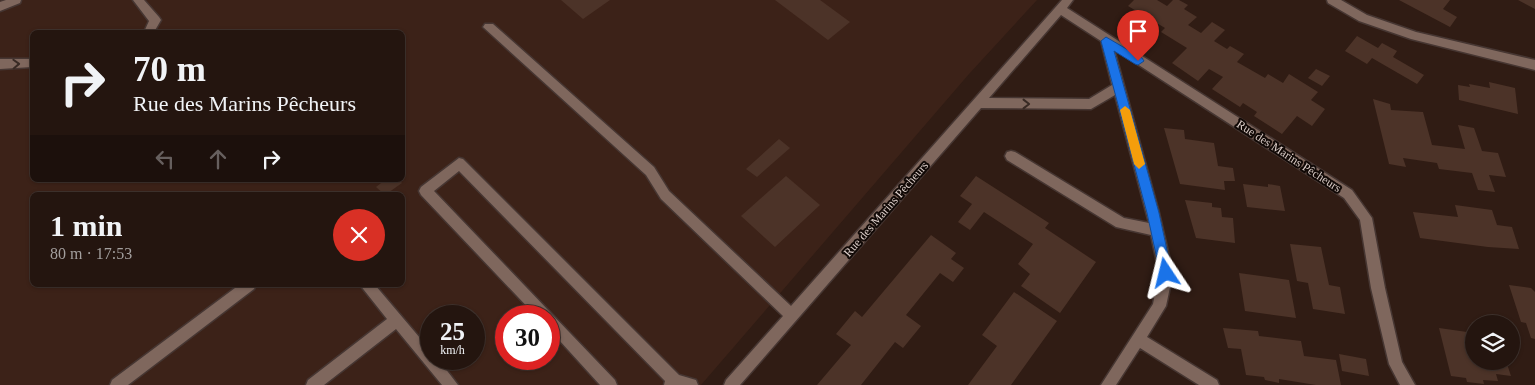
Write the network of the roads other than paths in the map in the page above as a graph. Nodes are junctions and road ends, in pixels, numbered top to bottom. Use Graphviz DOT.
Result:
graph roads {
  1 [pos="16,0"];
  2 [pos="138,0"];
  3 [pos="1332,0"];
  4 [pos="1064,5"];
  5 [pos="0,7"];
  6 [pos="490,27"];
  7 [pos="150,30"];
  8 [pos="1106,41"];
  9 [pos="30,63"];
  10 [pos="0,64"];
  11 [pos="1535,65"];
  12 [pos="1119,87"];
  13 [pos="978,103"];
  14 [pos="1011,156"];
  15 [pos="1157,230"];
  16 [pos="246,287"];
  17 [pos="368,287"];
  18 [pos="534,305"];
  19 [pos="792,316"];
  20 [pos="396,321"];
  21 [pos="560,332"];
  22 [pos="1137,340"];
  23 [pos="673,383"];
  24 [pos="117,385"];
  25 [pos="313,385"];
  26 [pos="450,385"];
  27 [pos="610,385"];
  28 [pos="691,385"];
  29 [pos="731,385"];
  30 [pos="1108,385"];
  31 [pos="1212,385"];
  32 [pos="1408,385"];
  1 -- 5 [label="street"];
  2 -- 7 [label="street"];
  3 -- 11 [label="street"];
  4 -- 8 [label="street, Rue des Marins Pêcheurs"];
  4 -- 13 [label="street, Rue des Marins Pêcheurs"];
  6 -- 19 [label="street"];
  8 -- 12 [label="street"];
  8 -- 32 [label="street, Rue des Marins Pêcheurs"];
  10 -- 9 [label="street, one-way"];
  13 -- 12 [label="street, one-way"];
  12 -- 15 [label="street"];
  13 -- 19 [label="street, Rue des Marins Pêcheurs"];
  14 -- 15 [label="street"];
  15 -- 22 [label="street"];
  16 -- 24 [label="street"];
  17 -- 20 [label="street"];
  18 -- 23 [label="street"];
  19 -- 29 [label="street, Rue des Marins Pêcheurs"];
  20 -- 25 [label="street"];
  20 -- 26 [label="street"];
  21 -- 27 [label="street"];
  22 -- 30 [label="street"];
  22 -- 31 [label="street"];
  23 -- 28 [label="street"];
}
